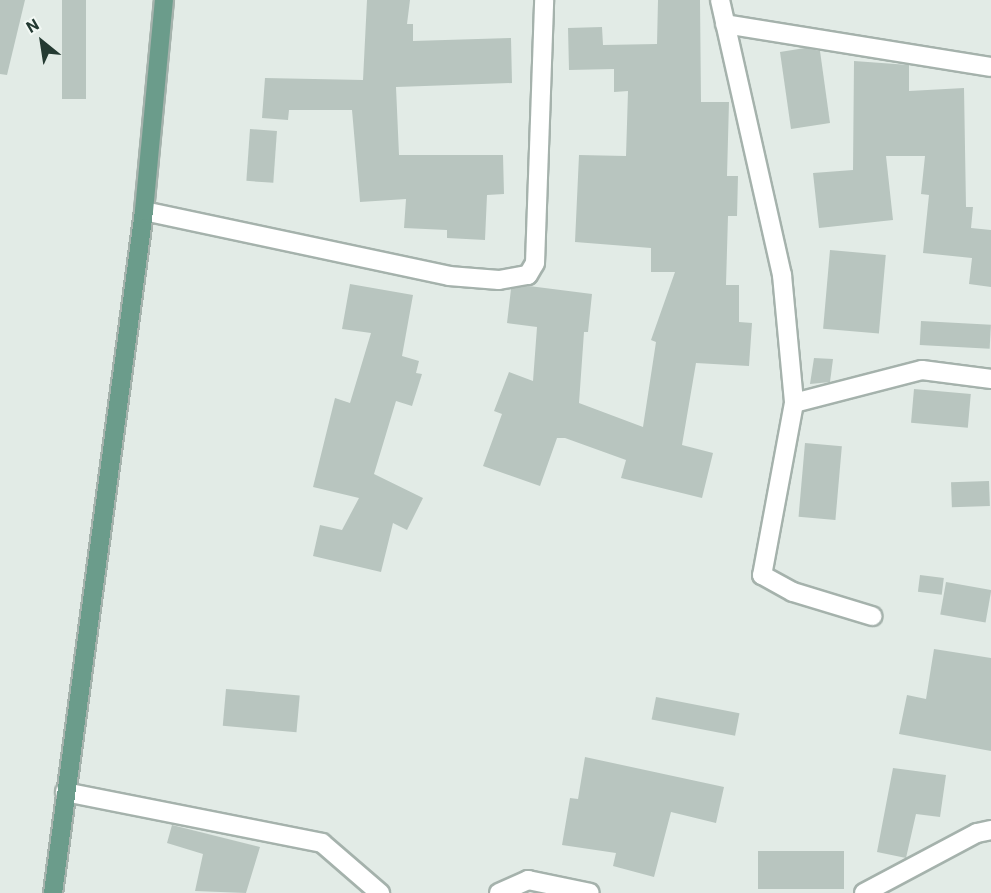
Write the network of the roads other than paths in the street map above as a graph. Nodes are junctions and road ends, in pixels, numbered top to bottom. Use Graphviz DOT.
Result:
graph roads {
  1 [pos="164,0"];
  2 [pos="544,0"];
  3 [pos="720,0"];
  4 [pos="725,24"];
  5 [pos="991,67"];
  6 [pos="144,211"];
  7 [pos="991,380"];
  8 [pos="794,403"];
  9 [pos="872,616"];
  10 [pos="65,792"];
  11 [pos="991,830"];
  12 [pos="887,888"];
  13 [pos="53,893"];
  14 [pos="380,893"];
  15 [pos="499,893"];
  16 [pos="590,893"];
  17 [pos="864,893"];
  1 -- 6 [label="main road"];
  2 -- 6 [label="street"];
  3 -- 4 [label="street"];
  4 -- 5 [label="street"];
  4 -- 8 [label="street"];
  6 -- 10 [label="main road"];
  7 -- 8 [label="street"];
  8 -- 9 [label="street"];
  10 -- 13 [label="main road"];
  10 -- 14 [label="street"];
  11 -- 12 [label="street"];
  12 -- 17 [label="street"];
  15 -- 16 [label="street"];
}
